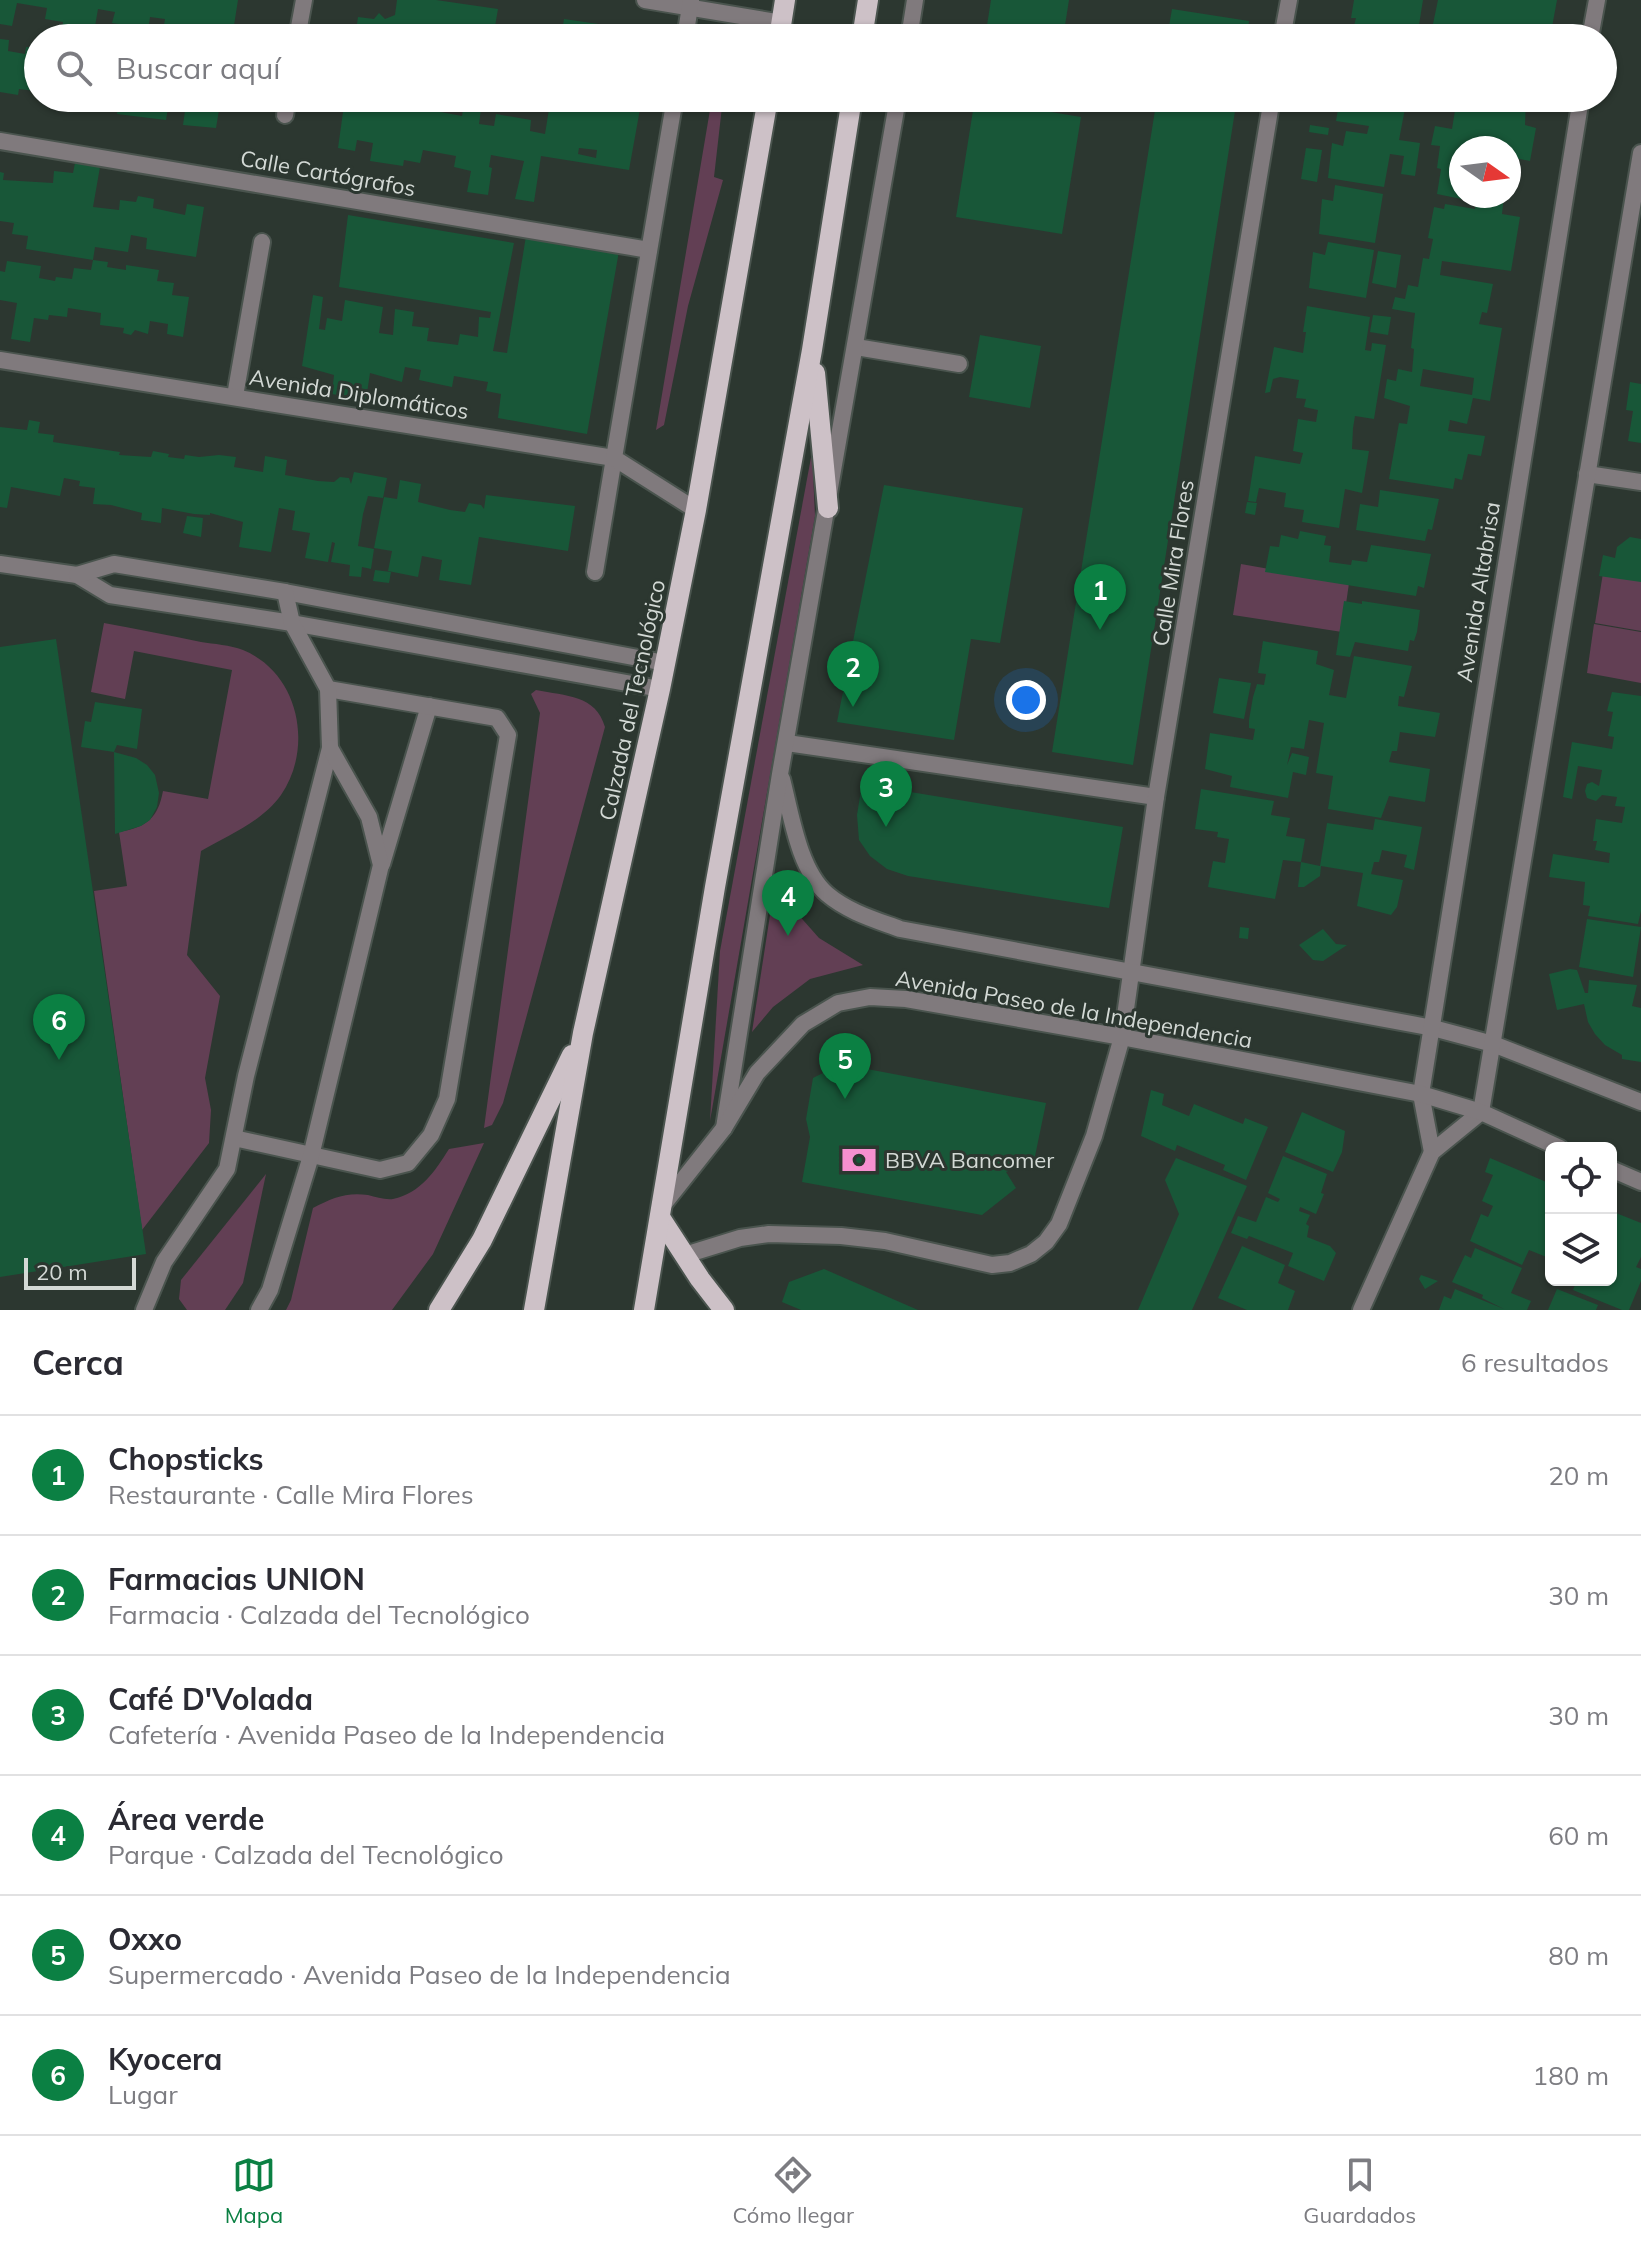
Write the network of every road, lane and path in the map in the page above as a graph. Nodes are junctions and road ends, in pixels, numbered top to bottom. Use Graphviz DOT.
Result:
graph roads {
  1 [pos="304,0"];
  2 [pos="645,0"];
  3 [pos="785,0"];
  4 [pos="868,0"];
  5 [pos="915,0"];
  6 [pos="1289,0"];
  7 [pos="1597,0"];
  8 [pos="691,4"];
  9 [pos="300,24"];
  10 [pos="687,24"];
  11 [pos="759,24"];
  12 [pos="781,24"];
  13 [pos="864,24"];
  14 [pos="911,24"];
  15 [pos="1285,24"];
  16 [pos="1593,24"];
  17 [pos="286,112"];
  18 [pos="673,112"];
  19 [pos="766,112"];
  20 [pos="850,112"];
  21 [pos="896,112"];
  22 [pos="1270,112"];
  23 [pos="1579,112"];
  24 [pos="285,115"];
  25 [pos="0,141"];
  26 [pos="1641,153"];
  27 [pos="262,242"];
  28 [pos="649,250"];
  29 [pos="856,347"];
  30 [pos="812,350"];
  31 [pos="0,360"];
  32 [pos="959,364"];
  33 [pos="235,396"];
  34 [pos="614,458"];
  35 [pos="1587,474"];
  36 [pos="1641,482"];
  37 [pos="828,508"];
  38 [pos="696,510"];
  39 [pos="0,564"];
  40 [pos="595,572"];
  41 [pos="77,575"];
  42 [pos="285,592"];
  43 [pos="292,623"];
  44 [pos="665,663"];
  45 [pos="328,689"];
  46 [pos="660,689"];
  47 [pos="429,706"];
  48 [pos="787,743"];
  49 [pos="330,748"];
  50 [pos="780,774"];
  51 [pos="1156,797"];
  52 [pos="381,865"];
  53 [pos="1133,972"];
  54 [pos="1433,1028"];
  55 [pos="583,1033"];
  56 [pos="1122,1037"];
  57 [pos="1493,1044"];
  58 [pos="1421,1094"];
  59 [pos="1641,1102"];
  60 [pos="1481,1112"];
  61 [pos="724,1128"];
  62 [pos="234,1138"];
  63 [pos="1547,1142"];
  64 [pos="1432,1152"];
  65 [pos="311,1156"];
  66 [pos="1617,1172"];
  67 [pos="1641,1182"];
  68 [pos="662,1212"];
  69 [pos="685,1255"];
  70 [pos="144,1310"];
  71 [pos="259,1310"];
  72 [pos="439,1310"];
  73 [pos="534,1310"];
  74 [pos="644,1310"];
  75 [pos="724,1310"];
  76 [pos="1361,1310"];
  1 -- 9 [label="street"];
  2 -- 8 [label="street"];
  3 -- 12 [label="main road"];
  4 -- 13 [label="main road"];
  5 -- 14 [label="street"];
  6 -- 15 [label="street"];
  7 -- 16 [label="street"];
  8 -- 10 [label="street"];
  8 -- 11 [label="street"];
  17 -- 24 [label="street"];
  18 -- 28 [label="street"];
  19 -- 38 [label="main road, Calzada del Tecnológico"];
  20 -- 30 [label="main road"];
  21 -- 29 [label="street"];
  22 -- 51 [label="street, Calle Mira Flores"];
  23 -- 54 [label="street, Avenida Altabrisa"];
  25 -- 28 [label="street, Calle Cartógrafos"];
  26 -- 35 [label="street"];
  27 -- 33 [label="street"];
  28 -- 34 [label="street"];
  29 -- 32 [label="street"];
  29 -- 37 [label="street"];
  30 -- 37 [label="main road"];
  30 -- 68 [label="main road"];
  31 -- 33 [label="street, Avenida Diplomáticos"];
  33 -- 34 [label="street, Avenida Diplomáticos"];
  34 -- 38 [label="street, Avenida Diplomáticos"];
  34 -- 40 [label="street"];
  35 -- 36 [label="street"];
  35 -- 57 [label="street"];
  37 -- 48 [label="street"];
  38 -- 44 [label="main road, Calzada del Tecnológico"];
  39 -- 41 [label="street"];
  41 -- 42 [label="street"];
  41 -- 43 [label="street"];
  42 -- 43 [label="street"];
  42 -- 44 [label="street"];
  43 -- 45 [label="street"];
  43 -- 46 [label="street"];
  44 -- 46 [label="main road, Calzada del Tecnológico"];
  45 -- 47 [label="street"];
  45 -- 49 [label="street"];
  46 -- 55 [label="main road, Calzada del Tecnológico"];
  47 -- 52 [label="street"];
  47 -- 65 [label="street"];
  48 -- 50 [label="street"];
  48 -- 51 [label="street"];
  49 -- 52 [label="street"];
  49 -- 62 [label="street"];
  50 -- 53 [label="street, Avenida Paseo de la Independencia"];
  50 -- 61 [label="street"];
  51 -- 53 [label="street, Calle Mira Flores"];
  52 -- 65 [label="street"];
  53 -- 54 [label="street, Avenida Paseo de la Independencia"];
  53 -- 56 [label="street, Calle Mira Flores"];
  54 -- 57 [label="street, Avenida Paseo de la Independencia"];
  54 -- 58 [label="street, Avenida Altabrisa"];
  55 -- 72 [label="main road"];
  55 -- 73 [label="main road, Calzada del Tecnológico"];
  56 -- 58 [label="street, Avenida Paseo de la Independencia"];
  56 -- 61 [label="street, Avenida Paseo de la Independencia"];
  56 -- 69 [label="street, Calle Mira Flores"];
  57 -- 59 [label="street, Avenida Paseo de la Independencia"];
  57 -- 60 [label="street"];
  58 -- 60 [label="street, Avenida Paseo de la Independencia"];
  58 -- 64 [label="street"];
  60 -- 63 [label="street, Avenida Paseo de la Independencia"];
  60 -- 64 [label="street"];
  61 -- 68 [label="street, Avenida Paseo de la Independencia"];
  62 -- 65 [label="street"];
  62 -- 70 [label="street"];
  64 -- 76 [label="street"];
  65 -- 71 [label="street"];
  66 -- 67 [label="street"];
  68 -- 69 [label="main road"];
  68 -- 74 [label="main road"];
  69 -- 75 [label="main road"];
}
